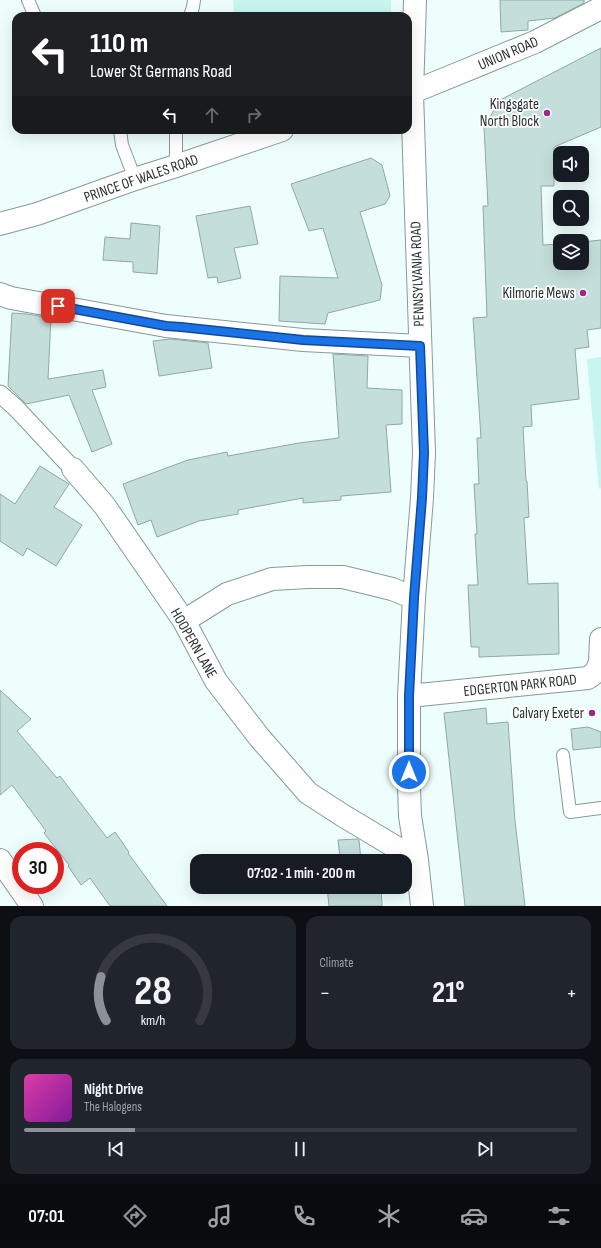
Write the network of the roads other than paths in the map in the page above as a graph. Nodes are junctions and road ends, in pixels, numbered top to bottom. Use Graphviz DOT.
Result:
graph roads {
  1 [pos="28,0"];
  2 [pos="194,0"];
  3 [pos="415,0"];
  4 [pos="601,8"];
  5 [pos="33,12"];
  6 [pos="191,12"];
  7 [pos="412,56"];
  8 [pos="412,92"];
  9 [pos="121,134"];
  10 [pos="176,134"];
  11 [pos="270,134"];
  12 [pos="412,134"];
  13 [pos="176,166"];
  14 [pos="134,178"];
  15 [pos="0,224"];
  16 [pos="0,294"];
  17 [pos="420,346"];
  18 [pos="0,394"];
  19 [pos="73,469"];
  20 [pos="414,598"];
  21 [pos="184,621"];
  22 [pos="601,639"];
  23 [pos="409,696"];
  24 [pos="563,755"];
  25 [pos="601,808"];
  26 [pos="0,860"];
  27 [pos="417,860"];
  28 [pos="32,906"];
  29 [pos="422,906"];
  1 -- 5 [label="lane"];
  2 -- 6 [label="lane"];
  3 -- 7 [label="street, PENNSYLVANIA ROAD"];
  4 -- 8 [label="street, UNION ROAD"];
  9 -- 14 [label="lane"];
  10 -- 13 [label="lane"];
  11 -- 13 [label="street, PRINCE OF WALES ROAD"];
  12 -- 17 [label="street, PENNSYLVANIA ROAD"];
  13 -- 14 [label="street, PRINCE OF WALES ROAD"];
  14 -- 15 [label="street, PRINCE OF WALES ROAD"];
  16 -- 17 [label="street"];
  17 -- 20 [label="street, PENNSYLVANIA ROAD"];
  18 -- 19 [label="street, HOOPERN LANE"];
  19 -- 21 [label="street, HOOPERN LANE"];
  20 -- 21 [label="street"];
  20 -- 23 [label="street, PENNSYLVANIA ROAD"];
  21 -- 27 [label="street, HOOPERN LANE"];
  22 -- 23 [label="street, EDGERTON PARK ROAD"];
  23 -- 27 [label="street, PENNSYLVANIA ROAD"];
  24 -- 25 [label="lane"];
  26 -- 28 [label="street"];
  27 -- 29 [label="street, PENNSYLVANIA ROAD"];
}
